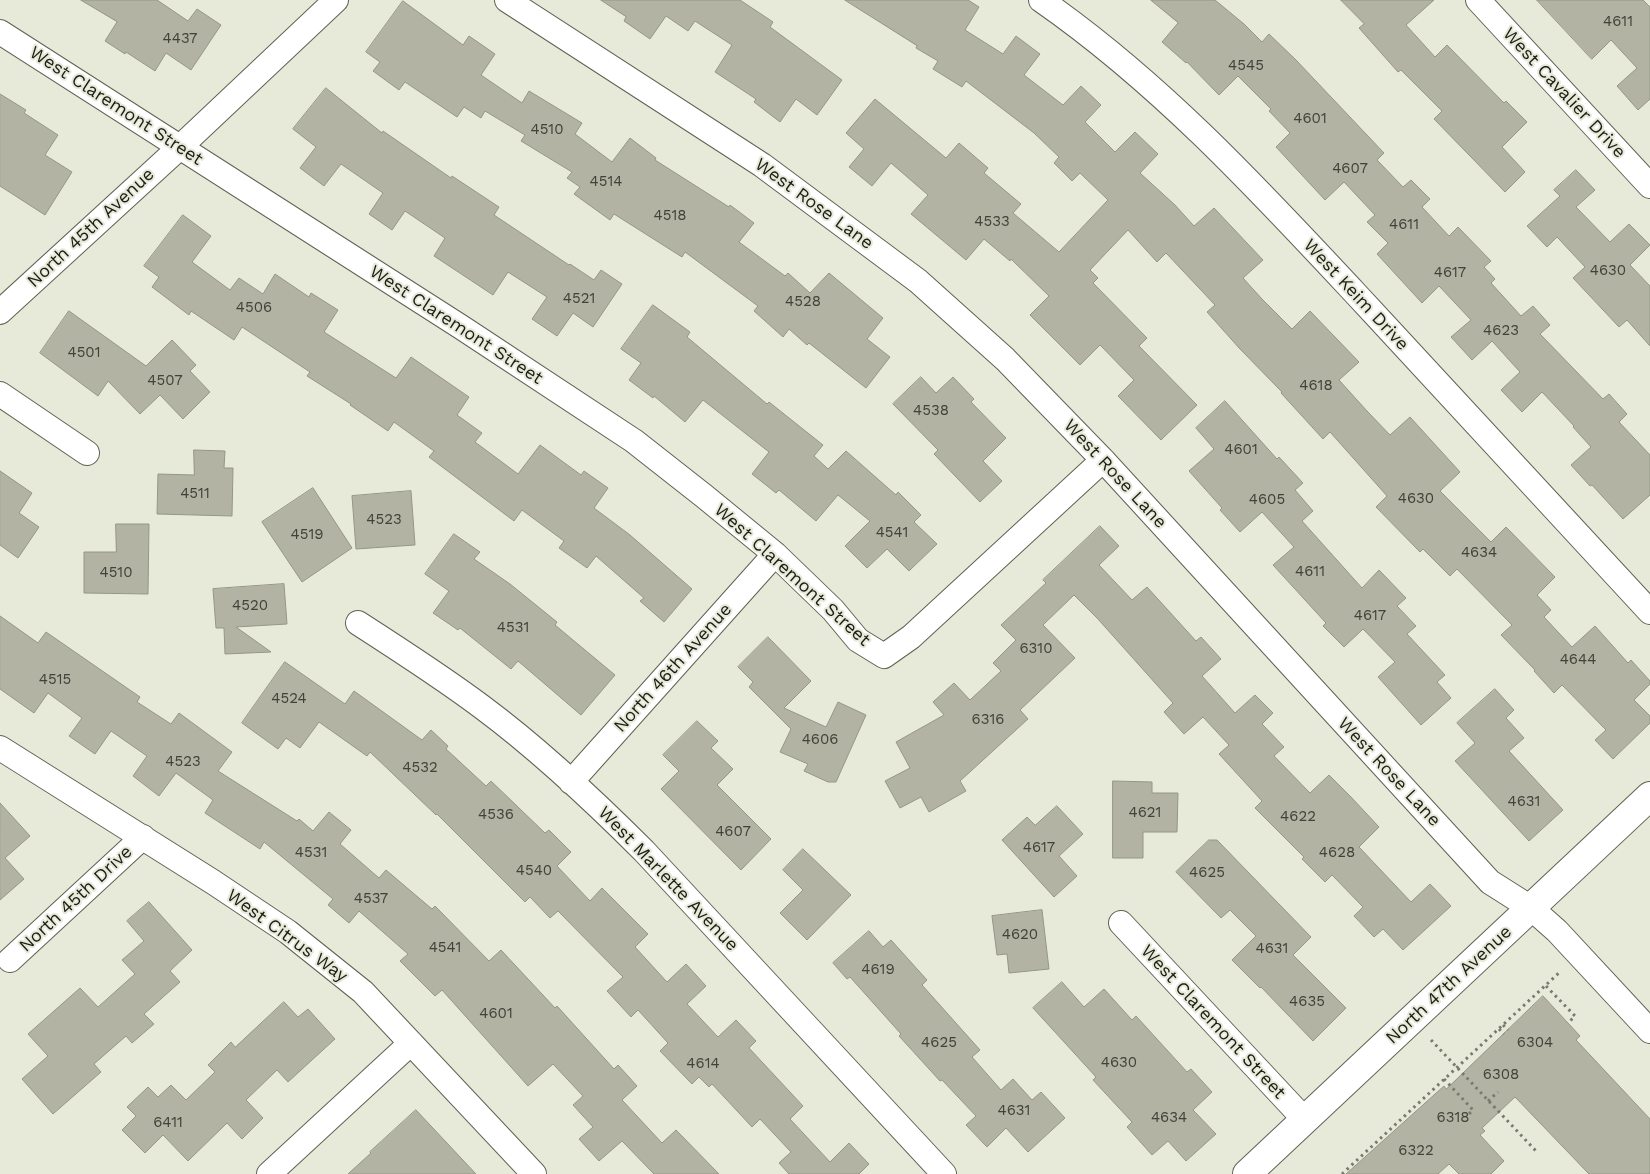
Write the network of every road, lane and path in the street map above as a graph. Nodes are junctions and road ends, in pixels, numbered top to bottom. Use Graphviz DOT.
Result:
graph roads {
  1 [pos="336,0"];
  2 [pos="507,0"];
  3 [pos="1041,0"];
  4 [pos="1478,0"];
  5 [pos="0,32"];
  6 [pos="179,148"];
  7 [pos="1650,186"];
  8 [pos="0,312"];
  9 [pos="0,394"];
  10 [pos="87,453"];
  11 [pos="1103,460"];
  12 [pos="775,554"];
  13 [pos="1650,612"];
  14 [pos="358,623"];
  15 [pos="0,748"];
  16 [pos="571,782"];
  17 [pos="1650,796"];
  18 [pos="143,838"];
  19 [pos="1531,908"];
  20 [pos="1121,924"];
  21 [pos="10,960"];
  22 [pos="1561,972"];
  23 [pos="1546,986"];
  24 [pos="1568,1023"];
  25 [pos="1504,1025"];
  26 [pos="1499,1029"];
  27 [pos="1508,1030"];
  28 [pos="1650,1030"];
  29 [pos="1504,1034"];
  30 [pos="1431,1040"];
  31 [pos="411,1043"];
  32 [pos="1457,1068"];
  33 [pos="1444,1079"];
  34 [pos="1498,1092"];
  35 [pos="1488,1100"];
  36 [pos="1469,1114"];
  37 [pos="1305,1120"];
  38 [pos="1536,1151"];
  39 [pos="270,1174"];
  40 [pos="534,1174"];
  41 [pos="944,1174"];
  42 [pos="1247,1174"];
  43 [pos="1342,1174"];
  1 -- 6 [label="street, North 45th Avenue"];
  2 -- 11 [label="street, West Rose Lane"];
  3 -- 13 [label="street, West Keim Drive"];
  4 -- 7 [label="street, West Cavalier Drive"];
  5 -- 6 [label="street, West Claremont Street"];
  6 -- 8 [label="street, North 45th Avenue"];
  6 -- 12 [label="street, West Claremont Street"];
  9 -- 10 [label="street"];
  11 -- 12 [label="street, West Claremont Street"];
  11 -- 19 [label="street, West Rose Lane"];
  12 -- 16 [label="street, North 46th Avenue"];
  14 -- 16 [label="street, West Marlette Avenue"];
  15 -- 18 [label="street, West Citrus Way"];
  16 -- 41 [label="street, West Marlette Avenue"];
  17 -- 19 [label="street, North 47th Avenue"];
  18 -- 21 [label="street, North 45th Drive"];
  18 -- 31 [label="street, West Citrus Way"];
  19 -- 28 [label="street, West Rose Lane"];
  19 -- 37 [label="street, North 47th Avenue"];
  20 -- 37 [label="street, West Claremont Street"];
  22 -- 23 [label="path"];
  23 -- 24 [label="path"];
  23 -- 25 [label="path"];
  25 -- 26 [label="path"];
  25 -- 27 [label="path"];
  26 -- 29 [label="path"];
  26 -- 32 [label="path"];
  30 -- 32 [label="path"];
  31 -- 39 [label="street"];
  31 -- 40 [label="street, West Citrus Way"];
  32 -- 33 [label="path"];
  32 -- 35 [label="path"];
  33 -- 36 [label="path"];
  33 -- 43 [label="path"];
  34 -- 35 [label="path"];
  35 -- 38 [label="path"];
  37 -- 42 [label="street, North 47th Avenue"];
}
